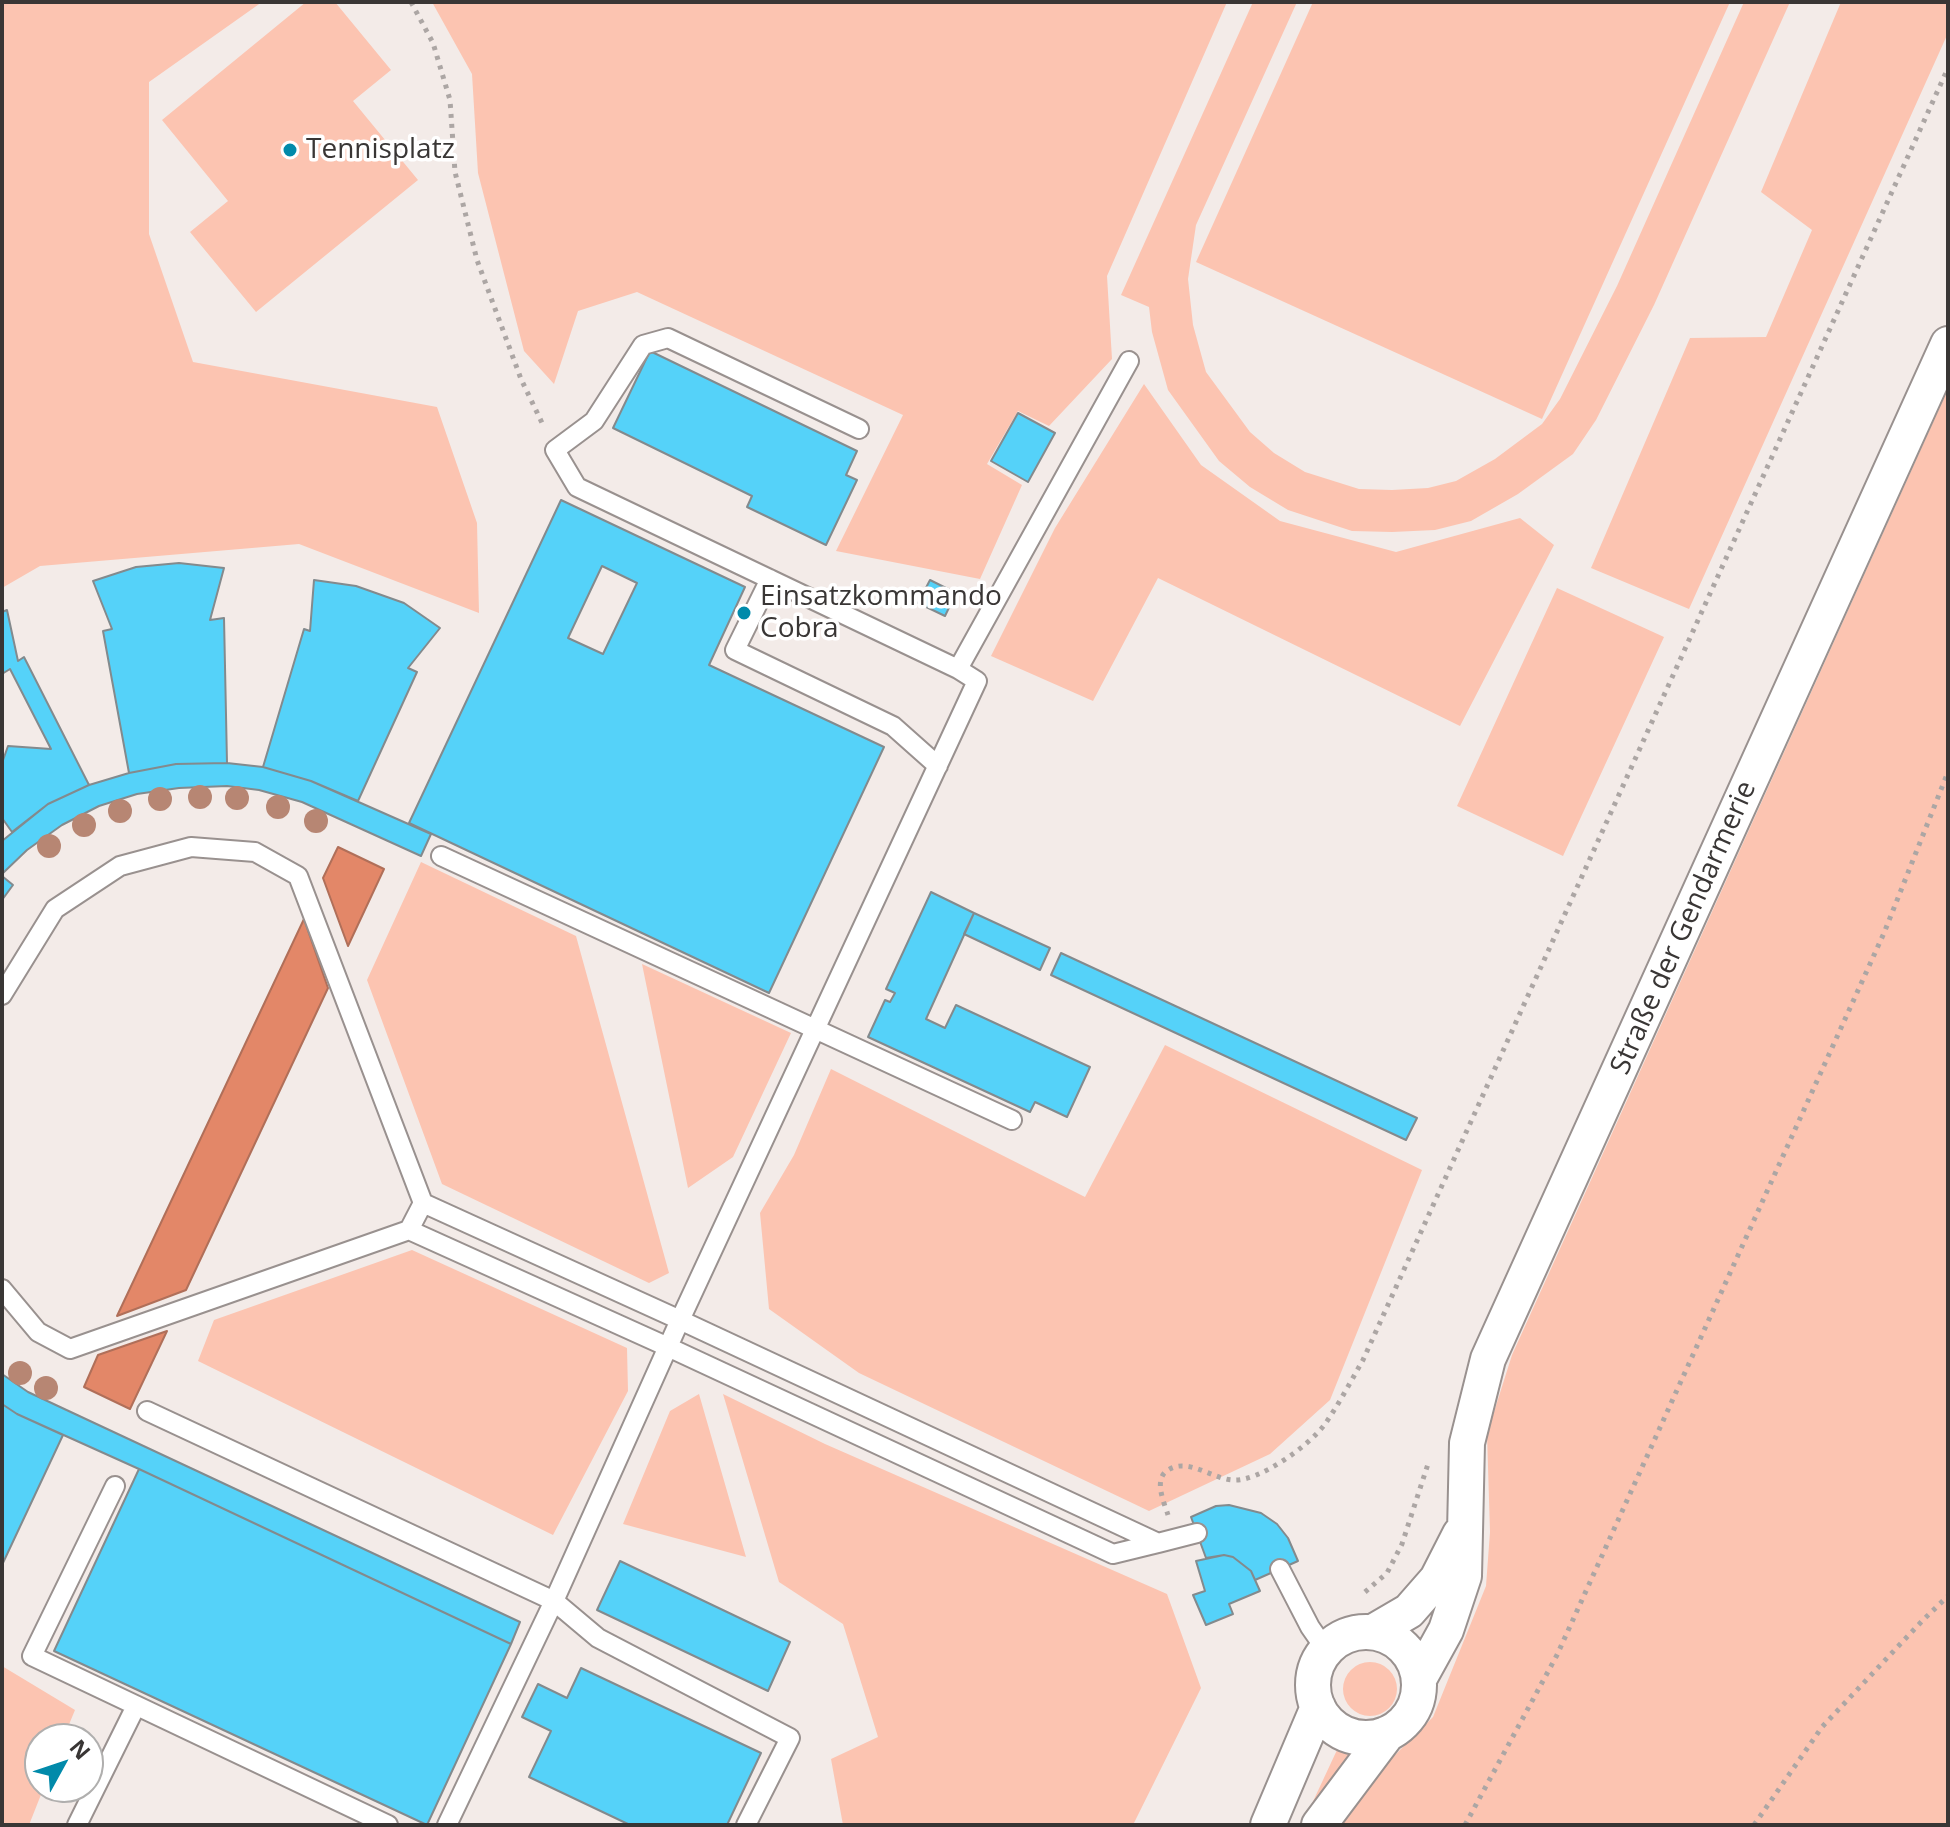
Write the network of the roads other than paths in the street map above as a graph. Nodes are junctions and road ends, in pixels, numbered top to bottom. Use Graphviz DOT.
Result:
graph roads {
  1 [pos="1948,344"];
  2 [pos="1129,361"];
  3 [pos="859,429"];
  4 [pos="770,579"];
  5 [pos="958,669"];
  6 [pos="938,766"];
  7 [pos="441,856"];
  8 [pos="2,995"];
  9 [pos="816,1029"];
  10 [pos="1012,1120"];
  11 [pos="423,1203"];
  12 [pos="409,1230"];
  13 [pos="2,1289"];
  14 [pos="680,1320"];
  15 [pos="668,1347"];
  16 [pos="147,1411"];
  17 [pos="115,1486"];
  18 [pos="1465,1523"];
  19 [pos="1197,1533"];
  20 [pos="1158,1543"];
  21 [pos="1280,1569"];
  22 [pos="554,1601"];
  23 [pos="1373,1632"];
  24 [pos="1326,1650"];
  25 [pos="1419,1679"];
  26 [pos="136,1706"];
  27 [pos="1318,1707"];
  28 [pos="1388,1733"];
  29 [pos="77,1825"];
  30 [pos="388,1825"];
  31 [pos="447,1825"];
  32 [pos="746,1825"];
  33 [pos="1268,1825"];
  34 [pos="1319,1825"];
  1 -- 18 [label="street, Straße der Gendarmerie"];
  2 -- 5 [label="lane"];
  3 -- 4 [label="lane"];
  4 -- 5 [label="lane"];
  4 -- 6 [label="lane"];
  5 -- 6 [label="lane"];
  6 -- 9 [label="lane"];
  7 -- 9 [label="lane"];
  8 -- 11 [label="lane"];
  9 -- 10 [label="lane"];
  9 -- 14 [label="lane"];
  11 -- 12 [label="lane"];
  11 -- 14 [label="lane"];
  12 -- 13 [label="lane"];
  12 -- 15 [label="lane"];
  14 -- 15 [label="lane"];
  14 -- 20 [label="lane"];
  15 -- 20 [label="lane"];
  15 -- 22 [label="lane"];
  16 -- 22 [label="lane"];
  17 -- 26 [label="lane"];
  18 -- 23 [label="street, Straße der Gendarmerie"];
  18 -- 25 [label="street, Straße der Gendarmerie"];
  19 -- 20 [label="lane"];
  21 -- 24 [label="lane"];
  22 -- 31 [label="lane"];
  22 -- 32 [label="lane"];
  23 -- 24 [label="street"];
  23 -- 25 [label="street"];
  24 -- 27 [label="street"];
  25 -- 28 [label="street"];
  26 -- 29 [label="lane"];
  26 -- 30 [label="lane"];
  27 -- 28 [label="street"];
  27 -- 33 [label="street"];
  28 -- 34 [label="street"];
}
